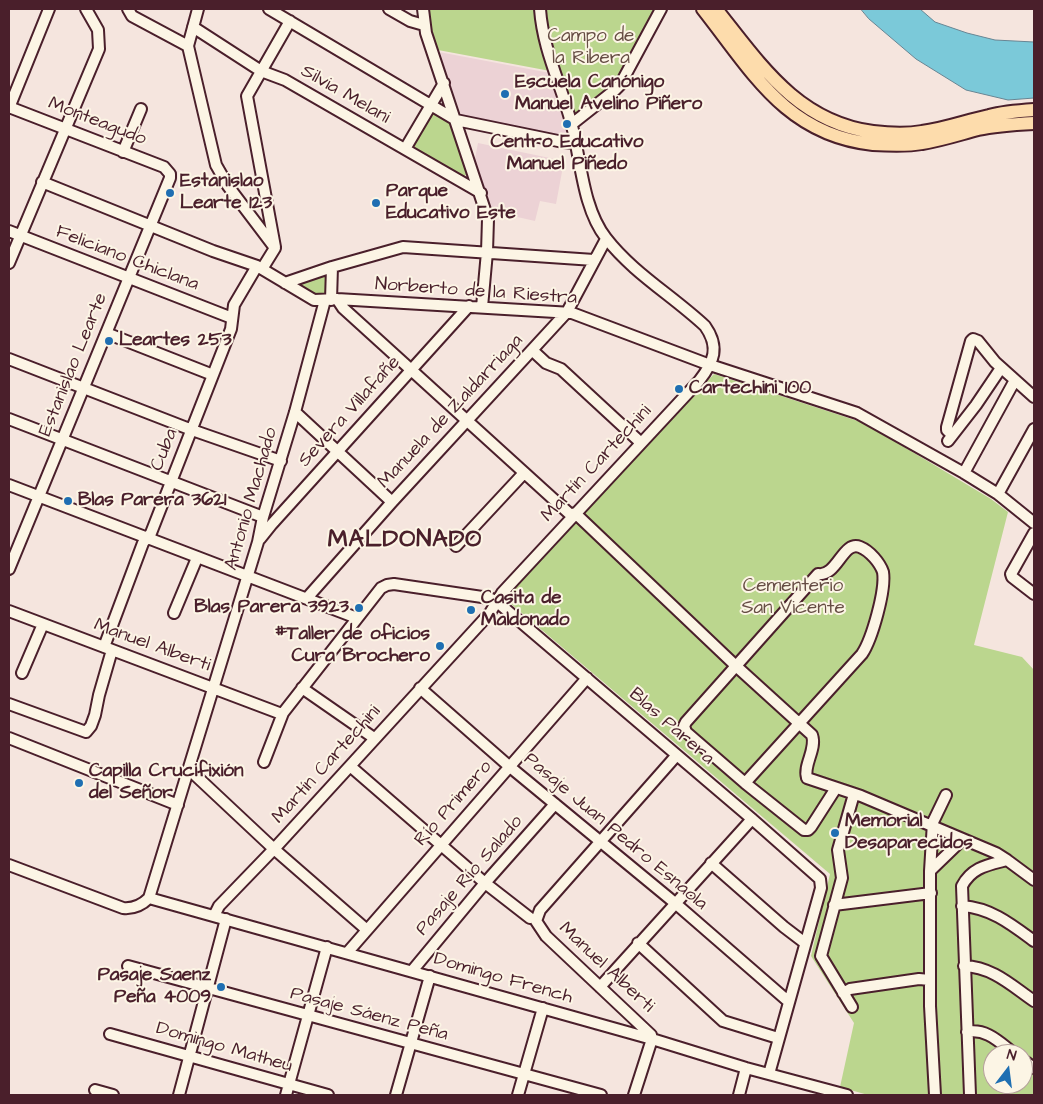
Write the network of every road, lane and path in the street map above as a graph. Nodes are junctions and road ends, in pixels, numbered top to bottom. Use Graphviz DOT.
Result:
graph roads {
  1 [pos="49,9"];
  2 [pos="86,9"];
  3 [pos="198,9"];
  4 [pos="269,9"];
  5 [pos="389,9"];
  6 [pos="423,9"];
  7 [pos="540,9"];
  8 [pos="661,9"];
  9 [pos="704,9"];
  10 [pos="716,9"];
  11 [pos="128,10"];
  12 [pos="290,21"];
  13 [pos="424,25"];
  14 [pos="193,27"];
  15 [pos="188,46"];
  16 [pos="261,71"];
  17 [pos="444,83"];
  18 [pos="431,105"];
  19 [pos="9,108"];
  20 [pos="141,110"];
  21 [pos="1034,110"];
  22 [pos="456,120"];
  23 [pos="1034,122"];
  24 [pos="572,124"];
  25 [pos="65,129"];
  26 [pos="576,143"];
  27 [pos="405,150"];
  28 [pos="123,152"];
  29 [pos="170,174"];
  30 [pos="42,182"];
  31 [pos="481,193"];
  32 [pos="150,225"];
  33 [pos="9,232"];
  34 [pos="20,236"];
  35 [pos="606,239"];
  36 [pos="275,248"];
  37 [pos="487,252"];
  38 [pos="594,260"];
  39 [pos="9,263"];
  40 [pos="260,267"];
  41 [pos="332,267"];
  42 [pos="129,279"];
  43 [pos="285,283"];
  44 [pos="331,300"];
  45 [pos="469,306"];
  46 [pos="482,307"];
  47 [pos="568,312"];
  48 [pos="232,318"];
  49 [pos="106,333"];
  50 [pos="532,350"];
  51 [pos="9,359"];
  52 [pos="710,365"];
  53 [pos="1001,368"];
  54 [pos="412,370"];
  55 [pos="213,375"];
  56 [pos="1015,380"];
  57 [pos="83,388"];
  58 [pos="1034,397"];
  59 [pos="295,412"];
  60 [pos="9,419"];
  61 [pos="468,421"];
  62 [pos="1034,429"];
  63 [pos="192,430"];
  64 [pos="62,440"];
  65 [pos="640,442"];
  66 [pos="338,452"];
  67 [pos="281,461"];
  68 [pos="964,472"];
  69 [pos="524,473"];
  70 [pos="171,482"];
  71 [pos="9,485"];
  72 [pos="998,494"];
  73 [pos="39,497"];
  74 [pos="392,502"];
  75 [pos="573,514"];
  76 [pos="263,517"];
  77 [pos="1033,518"];
  78 [pos="1034,533"];
  79 [pos="148,537"];
  80 [pos="258,542"];
  81 [pos="456,546"];
  82 [pos="13,547"];
  83 [pos="197,558"];
  84 [pos="9,569"];
  85 [pos="247,576"];
  86 [pos="1034,594"];
  87 [pos="307,598"];
  88 [pos="496,601"];
  89 [pos="9,612"];
  90 [pos="174,613"];
  91 [pos="357,618"];
  92 [pos="42,624"];
  93 [pos="108,649"];
  94 [pos="736,666"];
  95 [pos="22,673"];
  96 [pos="587,678"];
  97 [pos="213,687"];
  98 [pos="302,688"];
  99 [pos="420,688"];
  100 [pos="9,704"];
  101 [pos="283,713"];
  102 [pos="799,723"];
  103 [pos="9,738"];
  104 [pos="374,738"];
  105 [pos="676,756"];
  106 [pos="264,762"];
  107 [pos="350,766"];
  108 [pos="510,766"];
  109 [pos="188,772"];
  110 [pos="745,783"];
  111 [pos="836,788"];
  112 [pos="854,794"];
  113 [pos="946,795"];
  114 [pos="555,804"];
  115 [pos="178,805"];
  116 [pos="752,819"];
  117 [pos="932,827"];
  118 [pos="962,840"];
  119 [pos="600,841"];
  120 [pos="441,844"];
  121 [pos="274,849"];
  122 [pos="1007,860"];
  123 [pos="711,863"];
  124 [pos="9,865"];
  125 [pos="930,870"];
  126 [pos="1034,880"];
  127 [pos="485,883"];
  128 [pos="931,893"];
  129 [pos="146,901"];
  130 [pos="674,903"];
  131 [pos="834,905"];
  132 [pos="962,906"];
  133 [pos="214,916"];
  134 [pos="226,919"];
  135 [pos="533,919"];
  136 [pos="367,930"];
  137 [pos="1034,941"];
  138 [pos="638,943"];
  139 [pos="805,943"];
  140 [pos="327,947"];
  141 [pos="347,953"];
  142 [pos="128,966"];
  143 [pos="964,966"];
  144 [pos="412,971"];
  145 [pos="430,976"];
  146 [pos="930,980"];
  147 [pos="600,987"];
  148 [pos="208,989"];
  149 [pos="842,993"];
  150 [pos="789,1002"];
  151 [pos="1034,1002"];
  152 [pos="852,1007"];
  153 [pos="543,1008"];
  154 [pos="308,1016"];
  155 [pos="967,1032"];
  156 [pos="110,1034"];
  157 [pos="778,1038"];
  158 [pos="652,1039"];
  159 [pos="411,1044"];
  160 [pos="1000,1044"];
  161 [pos="190,1056"];
  162 [pos="746,1068"];
  163 [pos="524,1074"];
  164 [pos="769,1074"];
  165 [pos="289,1084"];
  166 [pos="95,1090"];
  167 [pos="113,1095"];
  168 [pos="179,1095"];
  169 [pos="286,1095"];
  170 [pos="328,1095"];
  171 [pos="396,1095"];
  172 [pos="518,1095"];
  173 [pos="601,1095"];
  174 [pos="634,1095"];
  175 [pos="738,1095"];
  176 [pos="845,1095"];
  177 [pos="935,1095"];
  178 [pos="970,1095"];
  1 -- 19 [label="street"];
  2 -- 25 [label="street"];
  3 -- 14 [label="street"];
  4 -- 12 [label="street"];
  5 -- 13 [label="street"];
  6 -- 13 [label="street"];
  7 -- 24 [label="street, Martín Cartechini"];
  8 -- 24 [label="street"];
  9 -- 23 [label="main road"];
  10 -- 21 [label="main road"];
  11 -- 15 [label="street"];
  12 -- 16 [label="street"];
  12 -- 18 [label="street"];
  13 -- 17 [label="street"];
  14 -- 15 [label="street"];
  14 -- 16 [label="street, Silvia Melani"];
  15 -- 36 [label="street"];
  16 -- 27 [label="street, Silvia Melani"];
  16 -- 36 [label="street"];
  17 -- 18 [label="street"];
  17 -- 22 [label="street"];
  18 -- 22 [label="street"];
  18 -- 27 [label="street"];
  19 -- 25 [label="street, Monteagudo"];
  20 -- 28 [label="street"];
  22 -- 26 [label="street"];
  22 -- 31 [label="street"];
  24 -- 26 [label="street, Martín Cartechini"];
  25 -- 28 [label="street, Monteagudo"];
  25 -- 30 [label="street"];
  26 -- 35 [label="street, Martín Cartechini"];
  27 -- 31 [label="street, Silvia Melani"];
  28 -- 29 [label="street, Monteagudo"];
  29 -- 32 [label="street, Estanislao Learte"];
  30 -- 32 [label="street, Norberto de la Riestra"];
  30 -- 34 [label="street"];
  31 -- 37 [label="street"];
  32 -- 40 [label="street, Norberto de la Riestra"];
  32 -- 42 [label="street, Estanislao Learte"];
  33 -- 34 [label="street, Feliciano Chiclana"];
  34 -- 39 [label="street"];
  34 -- 42 [label="street, Feliciano Chiclana"];
  35 -- 38 [label="street, Manuela de Zaldarriaga"];
  35 -- 52 [label="street, Martín Cartechini"];
  36 -- 40 [label="street, Cuba"];
  37 -- 38 [label="street"];
  37 -- 41 [label="street"];
  37 -- 46 [label="street"];
  38 -- 47 [label="street, Manuela de Zaldarriaga"];
  40 -- 43 [label="street, Norberto de la Riestra"];
  40 -- 48 [label="street, Cuba"];
  41 -- 43 [label="street"];
  41 -- 44 [label="street, Antonio Machado"];
  42 -- 48 [label="street, Feliciano Chiclana"];
  42 -- 49 [label="street, Estanislao Learte"];
  43 -- 44 [label="street, Norberto de la Riestra"];
  44 -- 45 [label="street, Norberto de la Riestra"];
  44 -- 54 [label="street"];
  44 -- 59 [label="street, Antonio Machado"];
  45 -- 46 [label="street, Norberto de la Riestra"];
  45 -- 54 [label="street, Severa Villafañe"];
  46 -- 47 [label="street, Norberto de la Riestra"];
  47 -- 50 [label="street, Manuela de Zaldarriaga"];
  47 -- 52 [label="street, Norberto de la Riestra"];
  48 -- 55 [label="street, Cuba"];
  49 -- 55 [label="street"];
  49 -- 57 [label="street, Estanislao Learte"];
  50 -- 61 [label="street, Manuela de Zaldarriaga"];
  50 -- 65 [label="street"];
  51 -- 57 [label="street"];
  52 -- 65 [label="street, Martín Cartechini"];
  52 -- 68 [label="street, Norberto de la Riestra"];
  53 -- 53 [label="street"];
  53 -- 56 [label="street"];
  54 -- 61 [label="street"];
  54 -- 66 [label="street, Severa Villafañe"];
  55 -- 63 [label="street, Cuba"];
  56 -- 58 [label="street"];
  56 -- 68 [label="street"];
  57 -- 63 [label="street"];
  57 -- 64 [label="street, Estanislao Learte"];
  59 -- 66 [label="street"];
  59 -- 67 [label="street, Antonio Machado"];
  60 -- 64 [label="street"];
  61 -- 69 [label="street"];
  61 -- 74 [label="street, Manuela de Zaldarriaga"];
  62 -- 72 [label="street"];
  63 -- 67 [label="street"];
  63 -- 70 [label="street, Cuba"];
  64 -- 70 [label="street"];
  64 -- 73 [label="street, Estanislao Learte"];
  65 -- 75 [label="street, Martín Cartechini"];
  66 -- 74 [label="street"];
  66 -- 80 [label="street, Severa Villafañe"];
  67 -- 76 [label="street, Antonio Machado"];
  68 -- 72 [label="street, Norberto de la Riestra"];
  69 -- 75 [label="street"];
  69 -- 81 [label="street"];
  70 -- 76 [label="street"];
  70 -- 79 [label="street, Cuba"];
  71 -- 73 [label="street"];
  72 -- 77 [label="street, Norberto de la Riestra"];
  73 -- 79 [label="street"];
  73 -- 82 [label="street, Estanislao Learte"];
  74 -- 87 [label="street, Manuela de Zaldarriaga"];
  75 -- 88 [label="street, Martín Cartechini"];
  75 -- 94 [label="street"];
  76 -- 80 [label="street, Antonio Machado"];
  78 -- 86 [label="street"];
  79 -- 83 [label="street"];
  79 -- 93 [label="street, Cuba"];
  80 -- 85 [label="street, Antonio Machado"];
  82 -- 84 [label="street, Estanislao Learte"];
  83 -- 85 [label="street"];
  83 -- 90 [label="street"];
  85 -- 87 [label="street"];
  85 -- 97 [label="street, Antonio Machado"];
  87 -- 91 [label="street"];
  88 -- 91 [label="street"];
  88 -- 96 [label="street, Blas Parera"];
  88 -- 99 [label="street, Martín Cartechini"];
  89 -- 92 [label="street, Manuel Alberti"];
  91 -- 98 [label="street"];
  92 -- 93 [label="street, Manuel Alberti"];
  92 -- 95 [label="street"];
  93 -- 97 [label="street, Manuel Alberti"];
  93 -- 100 [label="street, Cuba"];
  94 -- 102 [label="street"];
  94 -- 102 [label="street"];
  94 -- 110 [label="street"];
  96 -- 105 [label="street, Blas Parera"];
  96 -- 108 [label="street, Río Primero"];
  97 -- 101 [label="street, Manuel Alberti"];
  97 -- 109 [label="street, Antonio Machado"];
  98 -- 101 [label="street"];
  98 -- 104 [label="street"];
  99 -- 104 [label="street, Martín Cartechini"];
  99 -- 108 [label="street, Pasaje Juan Pedro Esnaola"];
  101 -- 106 [label="street"];
  102 -- 110 [label="street"];
  102 -- 111 [label="street"];
  103 -- 115 [label="street"];
  104 -- 107 [label="street, Martín Cartechini"];
  105 -- 116 [label="street, Blas Parera"];
  105 -- 119 [label="street"];
  107 -- 120 [label="street, Manuel Alberti"];
  107 -- 121 [label="street, Martín Cartechini"];
  108 -- 114 [label="street, Pasaje Juan Pedro Esnaola"];
  108 -- 120 [label="street, Río Primero"];
  109 -- 115 [label="street, Antonio Machado"];
  109 -- 121 [label="street"];
  110 -- 111 [label="street"];
  111 -- 112 [label="street"];
  112 -- 117 [label="street"];
  112 -- 131 [label="street"];
  113 -- 117 [label="street"];
  114 -- 119 [label="street, Pasaje Juan Pedro Esnaola"];
  114 -- 127 [label="street, Pasaje Río Salado"];
  115 -- 129 [label="street, Antonio Machado"];
  116 -- 123 [label="street"];
  116 -- 139 [label="street, Blas Parera"];
  117 -- 118 [label="street"];
  117 -- 125 [label="street"];
  118 -- 122 [label="street"];
  118 -- 125 [label="street"];
  119 -- 130 [label="street, Pasaje Juan Pedro Esnaola"];
  119 -- 135 [label="street"];
  120 -- 127 [label="street, Manuel Alberti"];
  120 -- 136 [label="street, Río Primero"];
  121 -- 133 [label="street, Martín Cartechini"];
  121 -- 136 [label="street"];
  122 -- 126 [label="street"];
  122 -- 132 [label="street"];
  123 -- 130 [label="street"];
  123 -- 139 [label="street"];
  124 -- 129 [label="street, Domingo French"];
  125 -- 128 [label="street"];
  127 -- 135 [label="street, Manuel Alberti"];
  127 -- 144 [label="street, Pasaje Río Salado"];
  128 -- 131 [label="street"];
  128 -- 146 [label="street"];
  129 -- 133 [label="street, Domingo French"];
  130 -- 138 [label="street"];
  130 -- 150 [label="street, Pasaje Juan Pedro Esnaola"];
  131 -- 149 [label="street"];
  132 -- 137 [label="street"];
  132 -- 143 [label="street"];
  133 -- 134 [label="street, Domingo French"];
  134 -- 140 [label="street, Domingo French"];
  134 -- 148 [label="street"];
  135 -- 147 [label="street, Manuel Alberti"];
  136 -- 141 [label="street, Río Primero"];
  138 -- 147 [label="street"];
  138 -- 157 [label="street"];
  139 -- 150 [label="street"];
  140 -- 141 [label="street, Domingo French"];
  140 -- 154 [label="street"];
  141 -- 144 [label="street, Domingo French"];
  142 -- 148 [label="street, Pasaje Sáenz Peña"];
  143 -- 151 [label="street"];
  143 -- 155 [label="street"];
  144 -- 145 [label="street, Domingo French"];
  145 -- 153 [label="street, Domingo French"];
  145 -- 159 [label="street"];
  146 -- 149 [label="street"];
  146 -- 177 [label="street"];
  147 -- 158 [label="street, Manuel Alberti"];
  148 -- 154 [label="street, Pasaje Sáenz Peña"];
  148 -- 161 [label="street"];
  149 -- 152 [label="street"];
  150 -- 157 [label="street"];
  153 -- 158 [label="street, Domingo French"];
  153 -- 163 [label="street"];
  154 -- 159 [label="street, Pasaje Sáenz Peña"];
  154 -- 165 [label="street"];
  155 -- 160 [label="street"];
  155 -- 178 [label="street"];
  156 -- 161 [label="street, Domingo Matheu"];
  157 -- 164 [label="street"];
  158 -- 162 [label="street, Domingo French"];
  158 -- 174 [label="street"];
  159 -- 163 [label="street, Pasaje Sáenz Peña"];
  159 -- 171 [label="street"];
  161 -- 165 [label="street, Domingo Matheu"];
  161 -- 168 [label="street"];
  162 -- 164 [label="street, Domingo French"];
  162 -- 175 [label="street"];
  163 -- 172 [label="street"];
  163 -- 173 [label="street, Pasaje Sáenz Peña"];
  164 -- 176 [label="street, Domingo French"];
  165 -- 169 [label="street"];
  165 -- 170 [label="street, Domingo Matheu"];
  166 -- 167 [label="street"];
}
